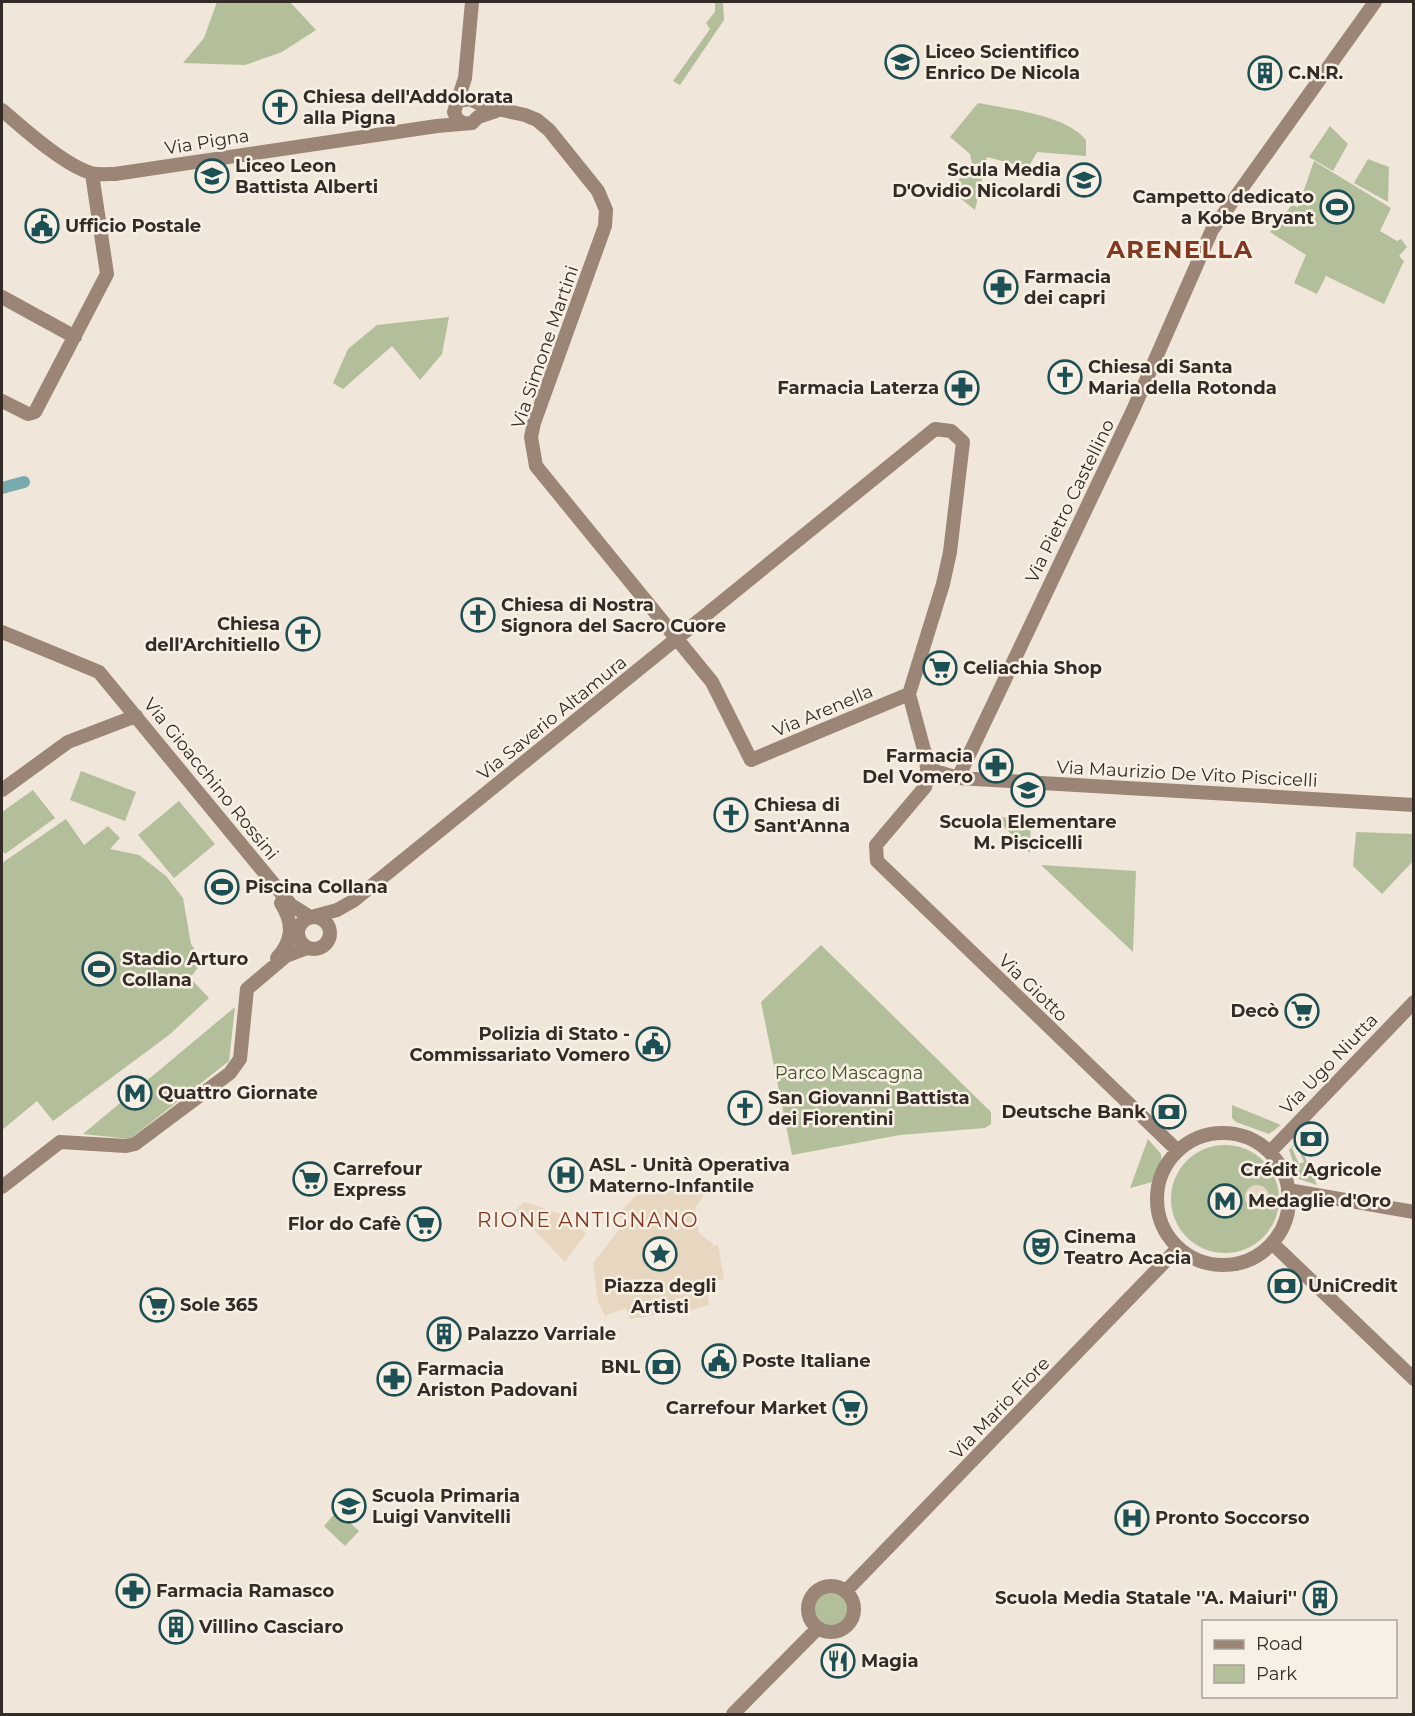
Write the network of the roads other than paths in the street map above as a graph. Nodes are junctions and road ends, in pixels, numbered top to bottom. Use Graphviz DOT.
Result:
graph roads {
  1 [pos="472,2"];
  2 [pos="1375,2"];
  3 [pos="467,109"];
  4 [pos="2,110"];
  5 [pos="92,174"];
  6 [pos="2,297"];
  7 [pos="75,337"];
  8 [pos="2,401"];
  9 [pos="2,632"];
  10 [pos="676,641"];
  11 [pos="909,694"];
  12 [pos="136,716"];
  13 [pos="924,750"];
  14 [pos="751,760"];
  15 [pos="958,778"];
  16 [pos="2,790"];
  17 [pos="1413,805"];
  18 [pos="257,865"];
  19 [pos="353,901"];
  20 [pos="313,917"];
  21 [pos="330,934"];
  22 [pos="307,948"];
  23 [pos="262,976"];
  24 [pos="1413,1002"];
  25 [pos="1177,1150"];
  26 [pos="1270,1152"];
  27 [pos="2,1187"];
  28 [pos="1288,1190"];
  29 [pos="1413,1212"];
  30 [pos="1272,1244"];
  31 [pos="1178,1248"];
  32 [pos="1413,1379"];
  33 [pos="850,1587"];
  34 [pos="818,1628"];
  35 [pos="733,1714"];
  1 -- 3 [label="main road"];
  2 -- 15 [label="main road, Via Pietro Castellino"];
  3 -- 5 [label="main road, Via Pigna"];
  3 -- 10 [label="main road, Via Simone Martini"];
  4 -- 5 [label="main road"];
  5 -- 7 [label="main road"];
  6 -- 7 [label="main road"];
  7 -- 8 [label="main road"];
  9 -- 12 [label="main road, Via Gioacchino Rossini"];
  10 -- 11 [label="main road, Via Saverio Altamura"];
  10 -- 14 [label="main road, Via Simone Martini"];
  10 -- 19 [label="main road, Via Saverio Altamura"];
  11 -- 13 [label="main road"];
  11 -- 14 [label="main road, Via Arenella"];
  12 -- 16 [label="main road"];
  12 -- 18 [label="main road, Via Gioacchino Rossini"];
  13 -- 15 [label="main road"];
  13 -- 25 [label="main road, Via Giotto"];
  15 -- 17 [label="main road, Via Maurizio De Vito Piscicelli"];
  18 -- 20 [label="main road, Via Gioacchino Rossini"];
  18 -- 23 [label="main road"];
  19 -- 20 [label="main road"];
  19 -- 21 [label="main road"];
  20 -- 21 [label="main road"];
  20 -- 22 [label="main road"];
  21 -- 22 [label="main road"];
  22 -- 23 [label="main road"];
  23 -- 27 [label="main road"];
  24 -- 26 [label="main road, Via Ugo Niutta"];
  25 -- 26 [label="main road"];
  25 -- 31 [label="main road"];
  26 -- 28 [label="main road"];
  28 -- 29 [label="main road"];
  28 -- 30 [label="main road"];
  30 -- 31 [label="main road"];
  30 -- 32 [label="main road"];
  31 -- 33 [label="main road, Via Mario Fiore"];
  33 -- 34 [label="main road"];
  33 -- 34 [label="main road"];
  34 -- 35 [label="main road"];
}
